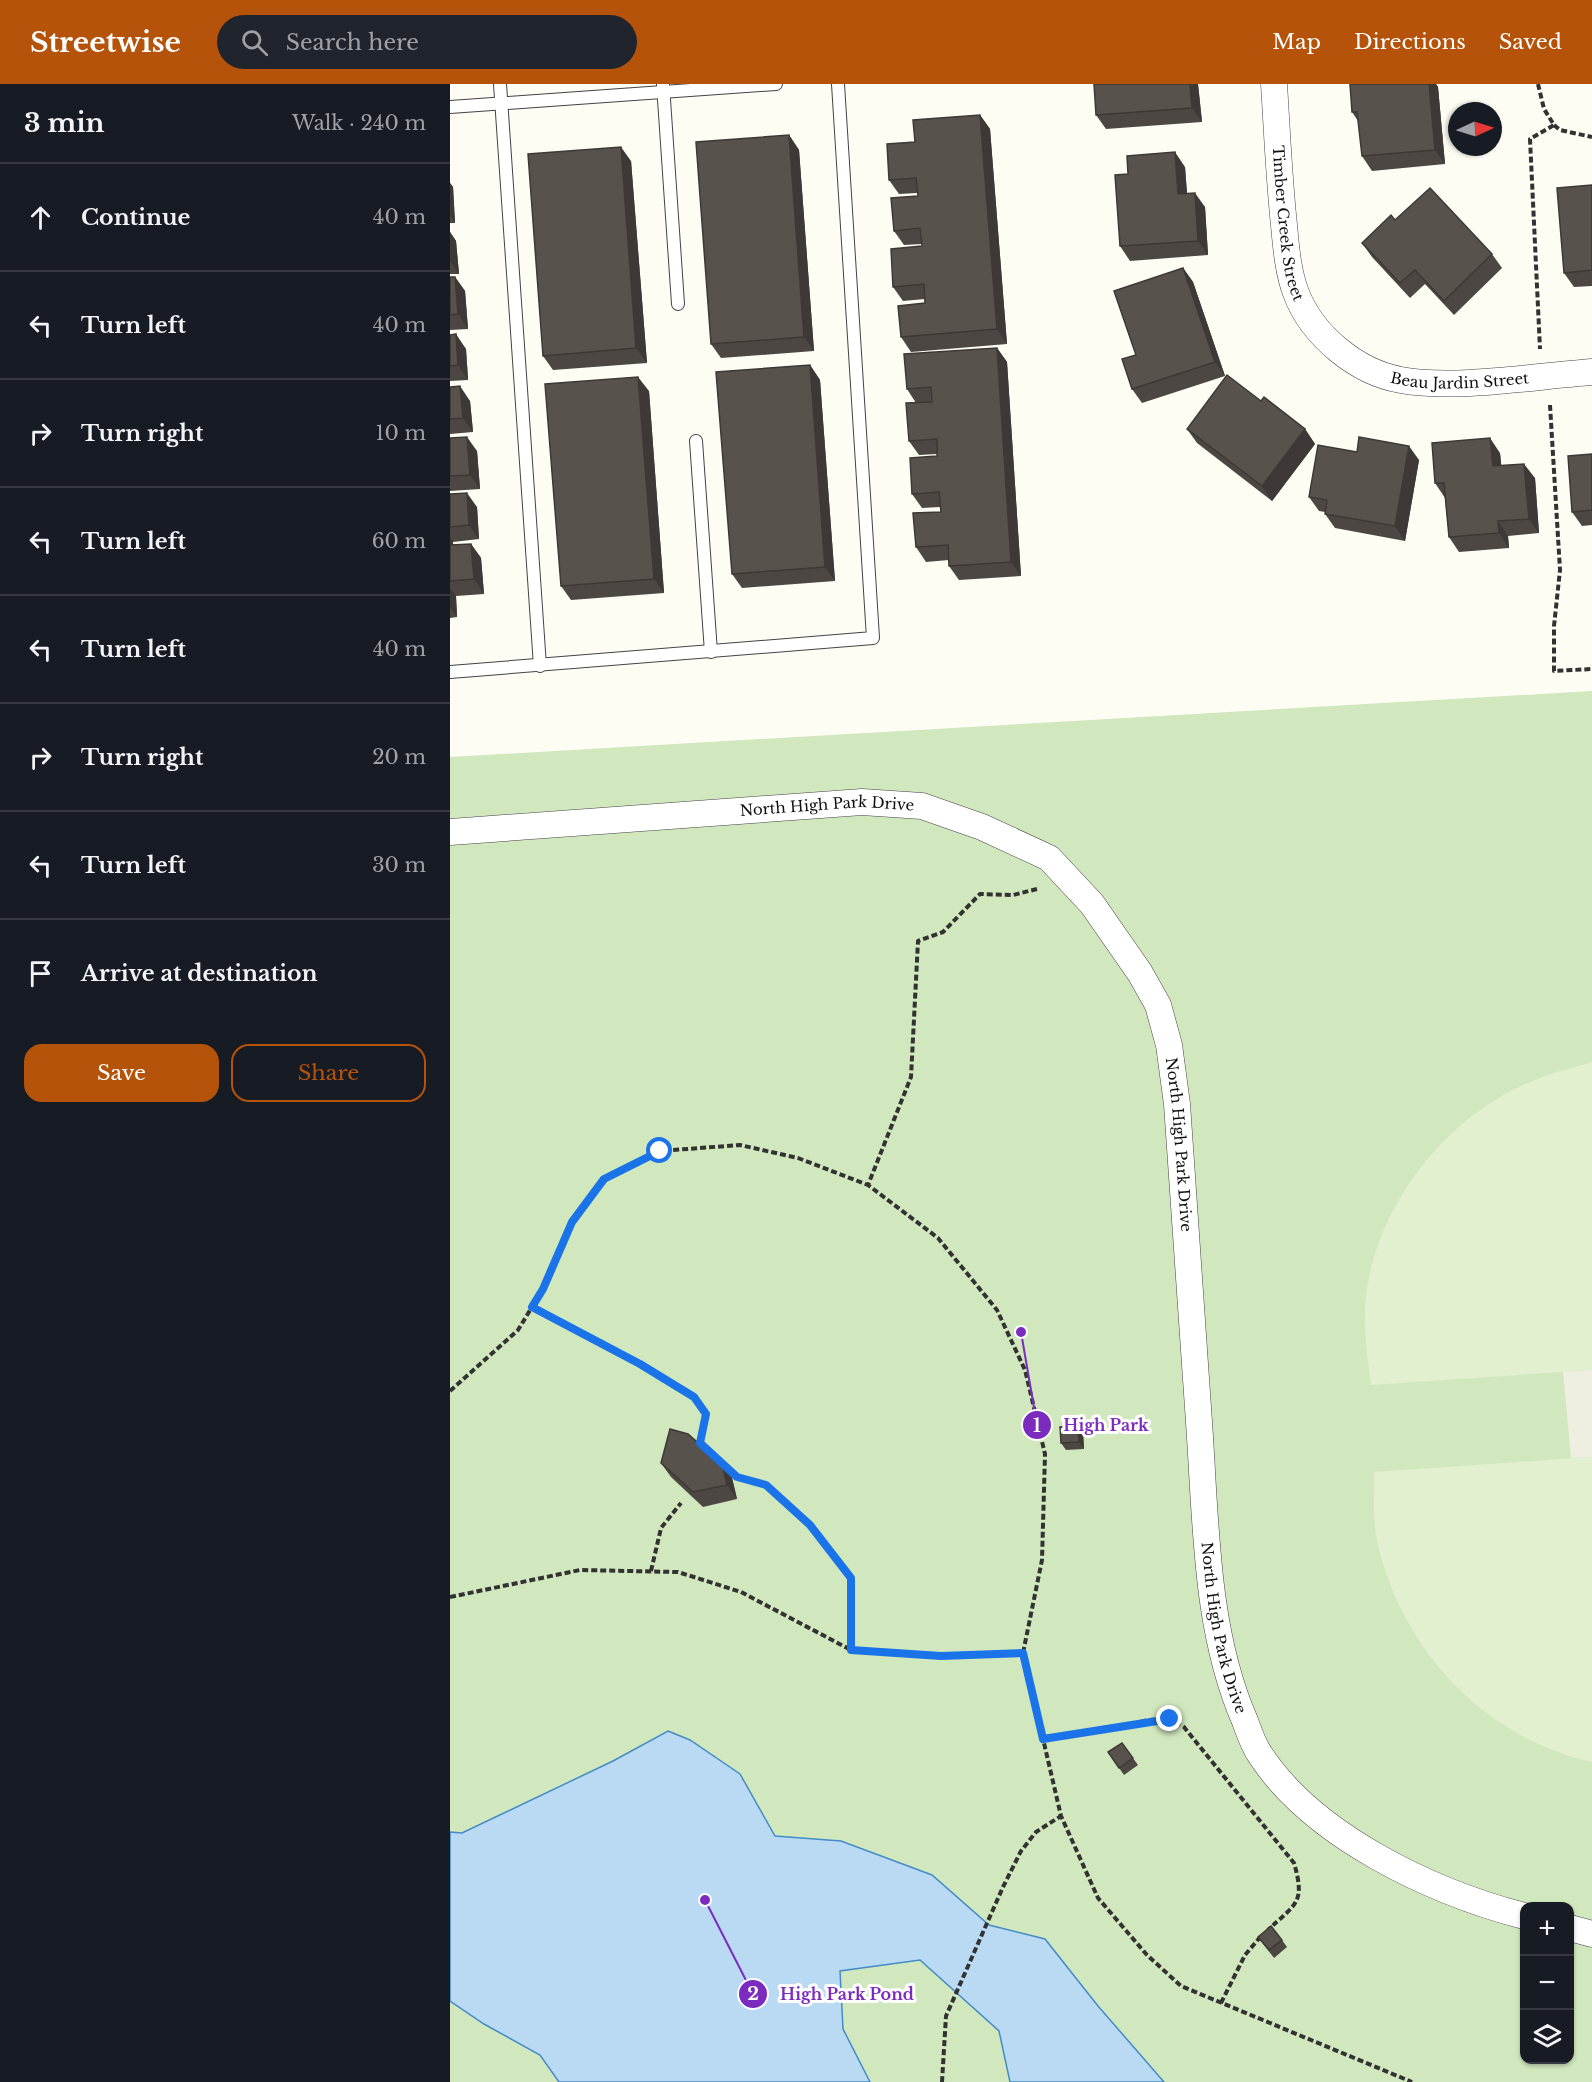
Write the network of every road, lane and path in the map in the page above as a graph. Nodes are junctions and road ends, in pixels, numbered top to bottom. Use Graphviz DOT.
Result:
graph roads {
  1 [pos="500,84"];
  2 [pos="776,84"];
  3 [pos="838,84"];
  4 [pos="1274,84"];
  5 [pos="1538,84"];
  6 [pos="664,88"];
  7 [pos="501,103"];
  8 [pos="450,107"];
  9 [pos="1554,125"];
  10 [pos="1592,137"];
  11 [pos="678,304"];
  12 [pos="1336,347"];
  13 [pos="1540,349"];
  14 [pos="1592,372"];
  15 [pos="1549,395"];
  16 [pos="696,441"];
  17 [pos="711,652"];
  18 [pos="540,666"];
  19 [pos="1592,669"];
  20 [pos="450,672"];
  21 [pos="450,832"];
  22 [pos="1070,881"];
  23 [pos="868,1185"];
  24 [pos="532,1307"];
  25 [pos="450,1391"];
  26 [pos="681,1503"];
  27 [pos="651,1571"];
  28 [pos="450,1598"];
  29 [pos="851,1650"];
  30 [pos="1023,1653"];
  31 [pos="1043,1739"];
  32 [pos="1061,1816"];
  33 [pos="1520,1915"];
  34 [pos="1574,1929"];
  35 [pos="1592,1934"];
  36 [pos="1221,2003"];
  37 [pos="942,2082"];
  38 [pos="1412,2082"];
  1 -- 7 [label="lane"];
  2 -- 6 [label="lane"];
  3 -- 17 [label="lane"];
  4 -- 12 [label="street, Timber Creek Street"];
  5 -- 9 [label="path"];
  6 -- 7 [label="lane"];
  6 -- 11 [label="lane"];
  7 -- 8 [label="lane"];
  7 -- 18 [label="lane"];
  9 -- 10 [label="path"];
  9 -- 13 [label="path"];
  12 -- 14 [label="street, Beau Jardin Street"];
  15 -- 19 [label="path"];
  16 -- 17 [label="lane"];
  17 -- 18 [label="lane"];
  18 -- 20 [label="lane"];
  21 -- 22 [label="street, North High Park Drive"];
  22 -- 23 [label="path"];
  22 -- 33 [label="street, North High Park Drive"];
  23 -- 24 [label="path"];
  23 -- 30 [label="path"];
  24 -- 25 [label="path"];
  24 -- 29 [label="path"];
  26 -- 27 [label="path"];
  27 -- 28 [label="path"];
  27 -- 29 [label="path"];
  29 -- 30 [label="path"];
  30 -- 31 [label="path"];
  31 -- 32 [label="path"];
  31 -- 36 [label="path"];
  32 -- 36 [label="path"];
  32 -- 37 [label="path"];
  34 -- 35 [label="street"];
  36 -- 38 [label="path"];
}
